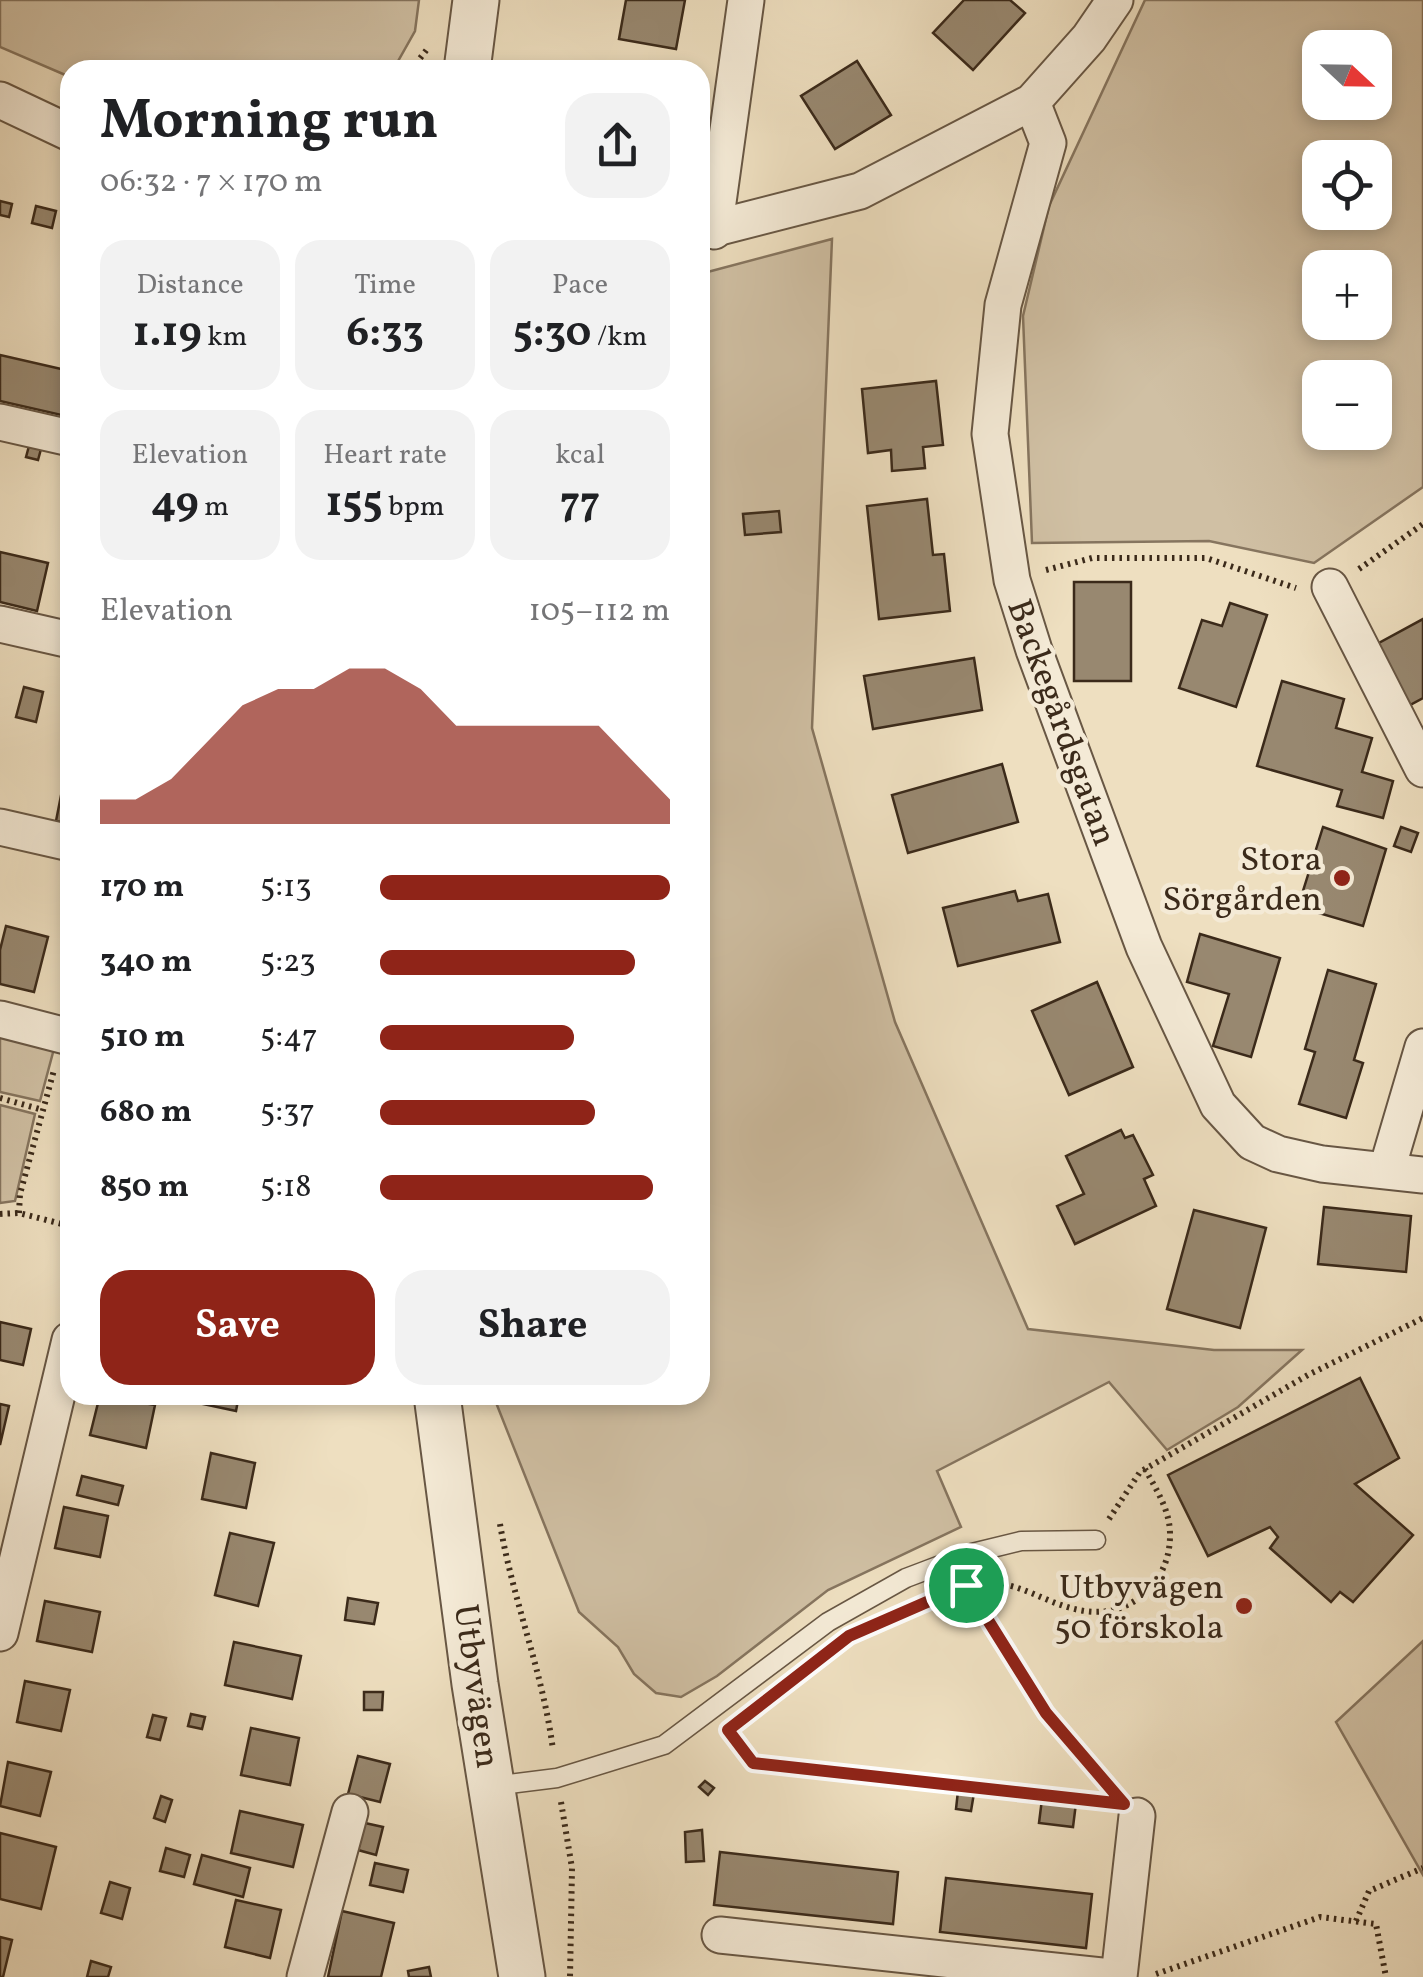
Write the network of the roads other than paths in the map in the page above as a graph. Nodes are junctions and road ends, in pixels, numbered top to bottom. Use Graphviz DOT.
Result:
graph roads {
  1 [pos="476,0"];
  2 [pos="746,0"];
  3 [pos="1116,0"];
  4 [pos="468,60"];
  5 [pos="0,100"];
  6 [pos="1032,102"];
  7 [pos="60,128"];
  8 [pos="710,213"];
  9 [pos="710,230"];
  10 [pos="0,422"];
  11 [pos="60,436"];
  12 [pos="1330,587"];
  13 [pos="0,624"];
  14 [pos="60,638"];
  15 [pos="1415,731"];
  16 [pos="1423,769"];
  17 [pos="0,827"];
  18 [pos="60,841"];
  19 [pos="0,1019"];
  20 [pos="60,1034"];
  21 [pos="1423,1047"];
  22 [pos="1386,1169"];
  23 [pos="1423,1175"];
  24 [pos="60,1382"];
  25 [pos="438,1405"];
  26 [pos="1096,1540"];
  27 [pos="0,1633"];
  28 [pos="493,1786"];
  29 [pos="1130,1810"];
  30 [pos="350,1812"];
  31 [pos="720,1935"];
  32 [pos="305,1977"];
  33 [pos="522,1977"];
  34 [pos="1111,1977"];
  35 [pos="1119,1977"];
  1 -- 4 [label="street"];
  2 -- 8 [label="street"];
  3 -- 6 [label="street"];
  5 -- 7 [label="street"];
  6 -- 9 [label="street"];
  6 -- 22 [label="street, Backegårdsgatan"];
  10 -- 11 [label="street"];
  12 -- 15 [label="street"];
  13 -- 14 [label="street"];
  15 -- 16 [label="street"];
  17 -- 18 [label="street"];
  19 -- 20 [label="street"];
  21 -- 22 [label="street"];
  22 -- 23 [label="street, Backegårdsgatan"];
  24 -- 27 [label="street"];
  25 -- 28 [label="street, Utbyvägen"];
  26 -- 28 [label="lane"];
  28 -- 33 [label="street, Utbyvägen"];
  29 -- 35 [label="street"];
  30 -- 32 [label="street"];
  31 -- 34 [label="street"];
}
